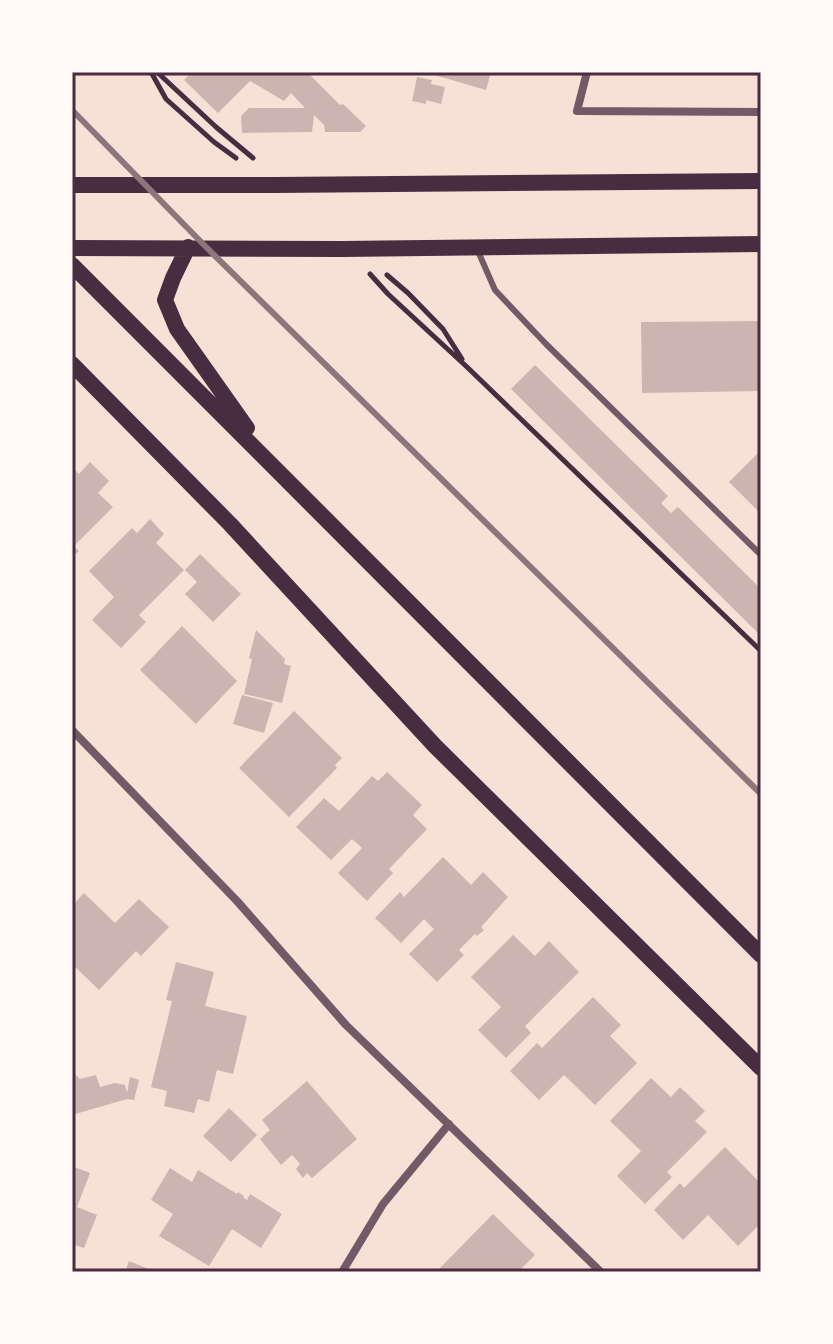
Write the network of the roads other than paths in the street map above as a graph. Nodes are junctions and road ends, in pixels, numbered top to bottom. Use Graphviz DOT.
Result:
graph roads {
  1 [pos="587,72"];
  2 [pos="761,112"];
  3 [pos="761,181"];
  4 [pos="72,185"];
  5 [pos="761,244"];
  6 [pos="188,247"];
  7 [pos="476,247"];
  8 [pos="72,248"];
  9 [pos="72,265"];
  10 [pos="72,364"];
  11 [pos="274,467"];
  12 [pos="761,555"];
  13 [pos="72,730"];
  14 [pos="761,955"];
  15 [pos="761,1068"];
  16 [pos="449,1124"];
  17 [pos="342,1272"];
  18 [pos="601,1272"];
  1 -- 2 [label="street"];
  3 -- 4 [label="main road"];
  5 -- 7 [label="main road"];
  6 -- 7 [label="main road"];
  6 -- 8 [label="main road"];
  6 -- 11 [label="main road"];
  7 -- 12 [label="lane"];
  9 -- 11 [label="main road"];
  10 -- 15 [label="main road"];
  11 -- 14 [label="main road"];
  13 -- 16 [label="street"];
  16 -- 17 [label="street"];
  16 -- 18 [label="street"];
}
